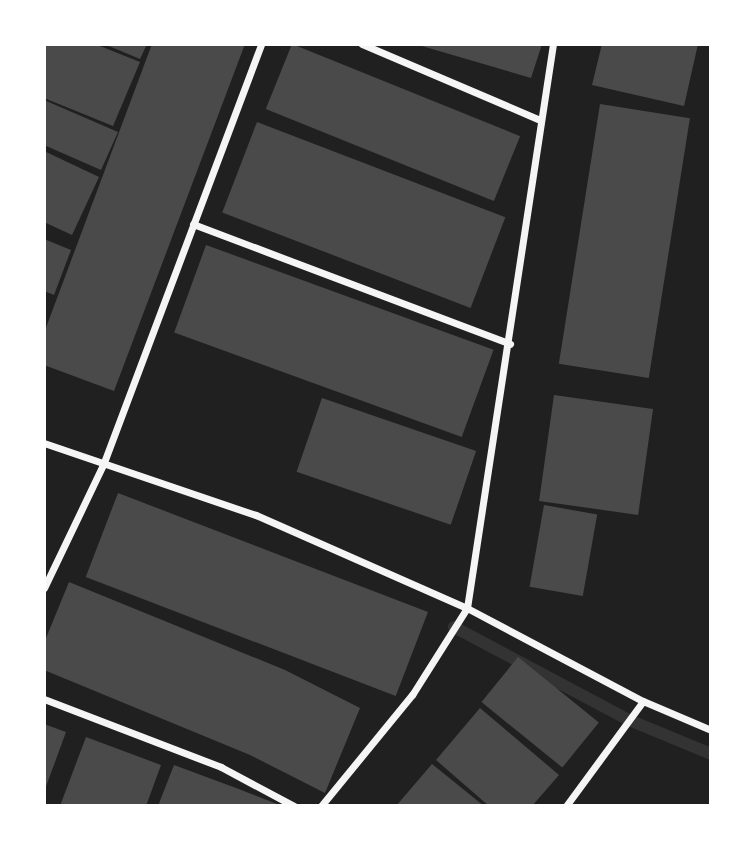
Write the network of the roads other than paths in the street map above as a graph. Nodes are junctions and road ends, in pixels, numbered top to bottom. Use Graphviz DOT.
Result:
graph roads {
  1 [pos="261,44"];
  2 [pos="362,44"];
  3 [pos="553,44"];
  4 [pos="538,119"];
  5 [pos="193,224"];
  6 [pos="510,344"];
  7 [pos="44,443"];
  8 [pos="103,465"];
  9 [pos="44,588"];
  10 [pos="467,608"];
  11 [pos="44,699"];
  12 [pos="643,702"];
  13 [pos="711,730"];
  14 [pos="294,806"];
  15 [pos="321,806"];
  16 [pos="565,806"];
  1 -- 5 [label="street"];
  2 -- 4 [label="street"];
  3 -- 4 [label="street"];
  4 -- 6 [label="street"];
  5 -- 6 [label="street"];
  5 -- 8 [label="street"];
  6 -- 10 [label="street"];
  7 -- 8 [label="street"];
  8 -- 9 [label="street"];
  8 -- 10 [label="street"];
  10 -- 12 [label="street"];
  10 -- 15 [label="street"];
  11 -- 14 [label="street"];
  12 -- 13 [label="street"];
  12 -- 16 [label="street"];
}
